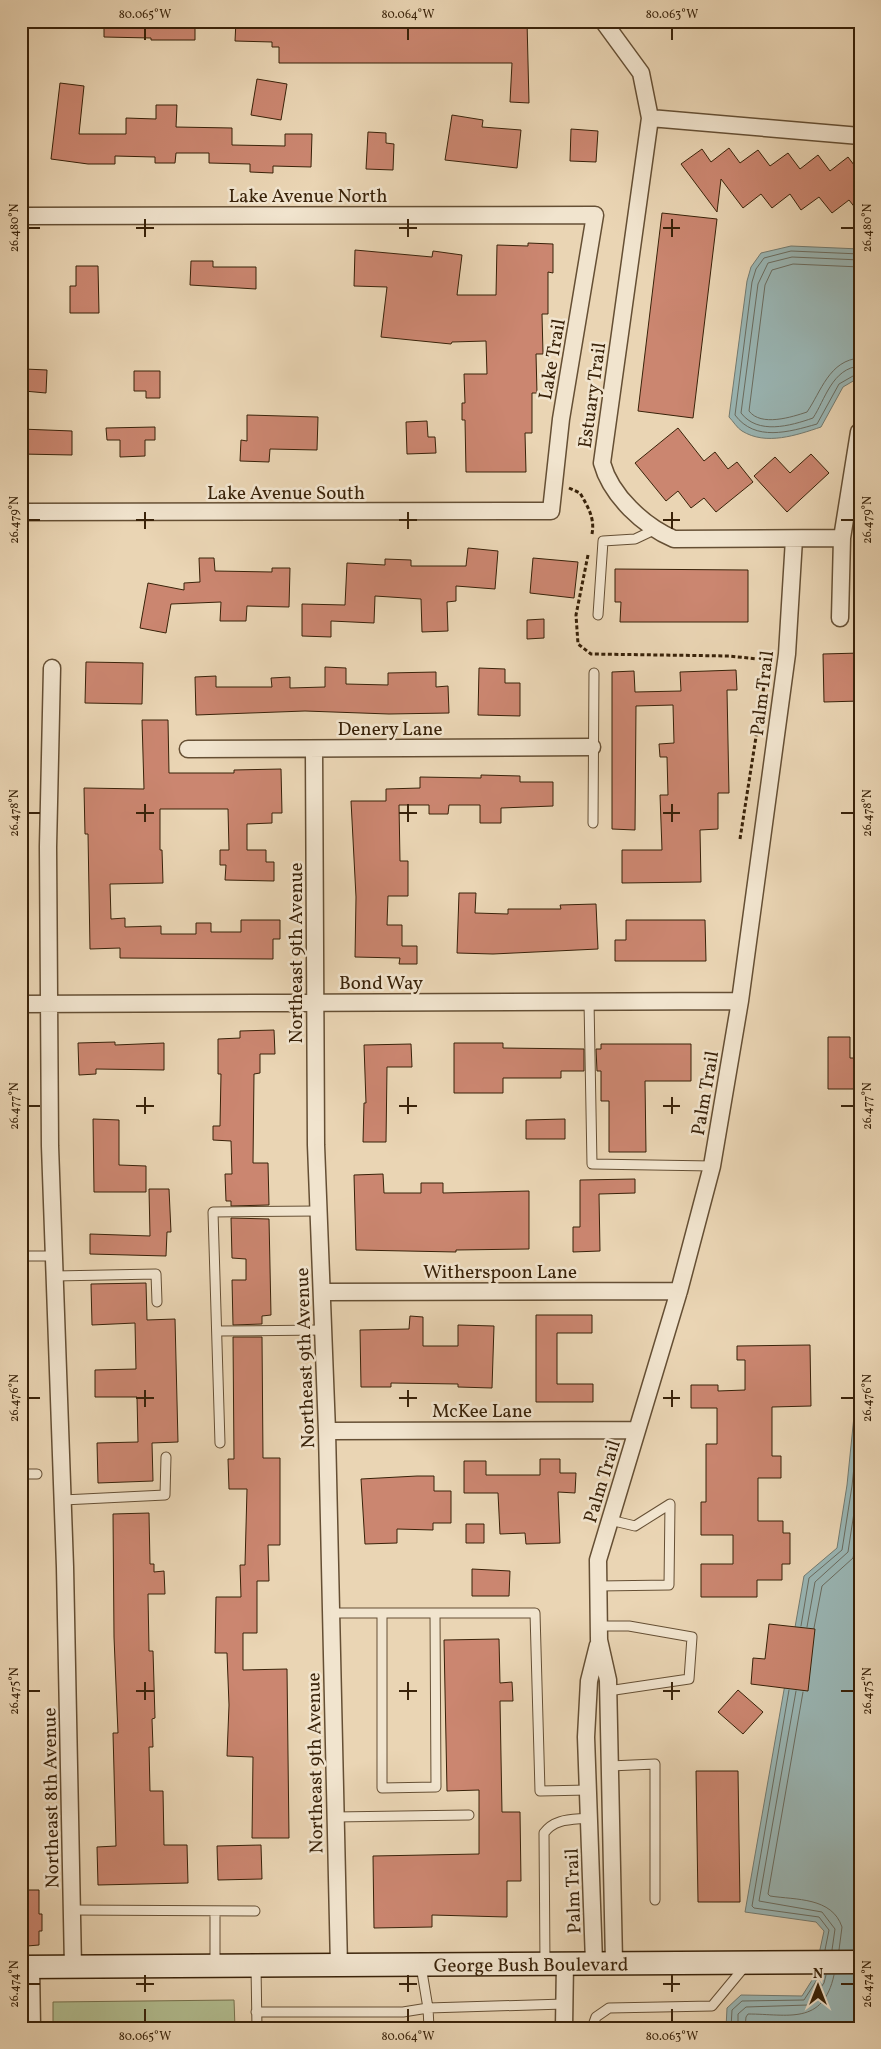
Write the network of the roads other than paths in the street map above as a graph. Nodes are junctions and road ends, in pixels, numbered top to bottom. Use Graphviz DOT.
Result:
graph roads {
  1 [pos="603,21"];
  2 [pos="650,118"];
  3 [pos="860,136"];
  4 [pos="596,215"];
  5 [pos="21,216"];
  6 [pos="859,432"];
  7 [pos="551,511"];
  8 [pos="21,512"];
  9 [pos="654,530"];
  10 [pos="842,538"];
  11 [pos="794,539"];
  12 [pos="598,615"];
  13 [pos="840,618"];
  14 [pos="52,668"];
  15 [pos="594,674"];
  16 [pos="592,747"];
  17 [pos="188,749"];
  18 [pos="314,749"];
  19 [pos="593,823"];
  20 [pos="740,1001"];
  21 [pos="589,1002"];
  22 [pos="315,1003"];
  23 [pos="21,1004"];
  24 [pos="49,1004"];
  25 [pos="712,1166"];
  26 [pos="318,1211"];
  27 [pos="21,1256"];
  28 [pos="54,1256"];
  29 [pos="54,1276"];
  30 [pos="679,1291"];
  31 [pos="322,1292"];
  32 [pos="157,1302"];
  33 [pos="323,1330"];
  34 [pos="217,1331"];
  35 [pos="637,1430"];
  36 [pos="327,1431"];
  37 [pos="220,1443"];
  38 [pos="166,1457"];
  39 [pos="21,1474"];
  40 [pos="37,1474"];
  41 [pos="63,1500"];
  42 [pos="610,1520"];
  43 [pos="599,1586"];
  44 [pos="331,1613"];
  45 [pos="382,1613"];
  46 [pos="435,1613"];
  47 [pos="599,1633"];
  48 [pos="608,1691"];
  49 [pos="610,1766"];
  50 [pos="588,1790"];
  51 [pos="469,1815"];
  52 [pos="335,1817"];
  53 [pos="589,1818"];
  54 [pos="656,1900"];
  55 [pos="72,1910"];
  56 [pos="215,1911"];
  57 [pos="255,1911"];
  58 [pos="604,1962"];
  59 [pos="748,1962"];
  60 [pos="860,1962"];
  61 [pos="555,1963"];
  62 [pos="421,1964"];
  63 [pos="26,1967"];
  64 [pos="73,1967"];
  65 [pos="215,1967"];
  66 [pos="256,1967"];
  67 [pos="339,1967"];
  68 [pos="564,2004"];
  69 [pos="428,2008"];
  70 [pos="256,2012"];
  71 [pos="32,2028"];
  72 [pos="257,2028"];
  73 [pos="429,2028"];
  74 [pos="564,2028"];
  75 [pos="592,2028"];
  1 -- 2 [label="street, Estuary Trail"];
  2 -- 3 [label="street"];
  2 -- 9 [label="street, Estuary Trail"];
  4 -- 5 [label="street, Lake Avenue North"];
  4 -- 7 [label="street, Lake Trail"];
  6 -- 10 [label="street"];
  7 -- 8 [label="street, Lake Avenue South"];
  9 -- 11 [label="street, Estuary Trail"];
  9 -- 12 [label="lane"];
  10 -- 11 [label="street, Estuary Trail"];
  10 -- 13 [label="street"];
  11 -- 20 [label="street, Palm Trail"];
  14 -- 24 [label="street, Northeast 8th Avenue"];
  15 -- 16 [label="lane"];
  16 -- 18 [label="street, Denery Lane"];
  16 -- 19 [label="lane"];
  17 -- 18 [label="street, Denery Lane"];
  18 -- 22 [label="street, Northeast 9th Avenue"];
  20 -- 21 [label="street, Bond Way"];
  20 -- 25 [label="street, Palm Trail"];
  21 -- 22 [label="street, Bond Way"];
  21 -- 25 [label="lane"];
  22 -- 24 [label="street, Bond Way"];
  22 -- 26 [label="street, Northeast 9th Avenue"];
  23 -- 24 [label="street, Bond Way"];
  24 -- 28 [label="street, Northeast 8th Avenue"];
  25 -- 30 [label="street, Palm Trail"];
  26 -- 31 [label="street, Northeast 9th Avenue"];
  26 -- 34 [label="lane"];
  27 -- 28 [label="lane"];
  28 -- 29 [label="street, Northeast 8th Avenue"];
  29 -- 32 [label="lane"];
  29 -- 41 [label="street, Northeast 8th Avenue"];
  30 -- 31 [label="street, Witherspoon Lane"];
  30 -- 35 [label="street, Palm Trail"];
  31 -- 33 [label="street, Northeast 9th Avenue"];
  33 -- 34 [label="lane"];
  33 -- 36 [label="street, Northeast 9th Avenue"];
  34 -- 37 [label="lane"];
  35 -- 36 [label="street, McKee Lane"];
  35 -- 42 [label="street, Palm Trail"];
  36 -- 44 [label="street, Northeast 9th Avenue"];
  38 -- 41 [label="lane"];
  39 -- 40 [label="lane"];
  41 -- 55 [label="street, Northeast 8th Avenue"];
  42 -- 43 [label="street, Palm Trail"];
  42 -- 43 [label="lane"];
  43 -- 47 [label="street, Palm Trail"];
  44 -- 45 [label="lane"];
  44 -- 52 [label="street, Northeast 9th Avenue"];
  45 -- 46 [label="lane"];
  45 -- 46 [label="lane"];
  46 -- 50 [label="lane"];
  47 -- 48 [label="street, Palm Trail"];
  47 -- 48 [label="lane"];
  47 -- 50 [label="street, Palm Trail"];
  48 -- 49 [label="street, Palm Trail"];
  49 -- 54 [label="lane"];
  49 -- 58 [label="street, Palm Trail"];
  50 -- 53 [label="street, Palm Trail"];
  51 -- 52 [label="lane"];
  52 -- 67 [label="street, Northeast 9th Avenue"];
  53 -- 58 [label="street, Palm Trail"];
  53 -- 61 [label="lane"];
  55 -- 56 [label="lane"];
  55 -- 64 [label="street, Northeast 8th Avenue"];
  56 -- 57 [label="lane"];
  56 -- 65 [label="lane"];
  58 -- 59 [label="street, George Bush Boulevard"];
  58 -- 61 [label="street, George Bush Boulevard"];
  59 -- 60 [label="street, George Bush Boulevard"];
  59 -- 75 [label="lane"];
  61 -- 62 [label="street, George Bush Boulevard"];
  61 -- 68 [label="street"];
  62 -- 67 [label="street, George Bush Boulevard"];
  62 -- 69 [label="lane"];
  63 -- 64 [label="street, George Bush Boulevard"];
  63 -- 71 [label="street"];
  64 -- 65 [label="street, George Bush Boulevard"];
  65 -- 66 [label="street, George Bush Boulevard"];
  66 -- 67 [label="street, George Bush Boulevard"];
  66 -- 70 [label="lane"];
  68 -- 69 [label="lane"];
  68 -- 74 [label="street"];
  69 -- 70 [label="lane"];
  69 -- 73 [label="lane"];
  70 -- 72 [label="lane"];
}
